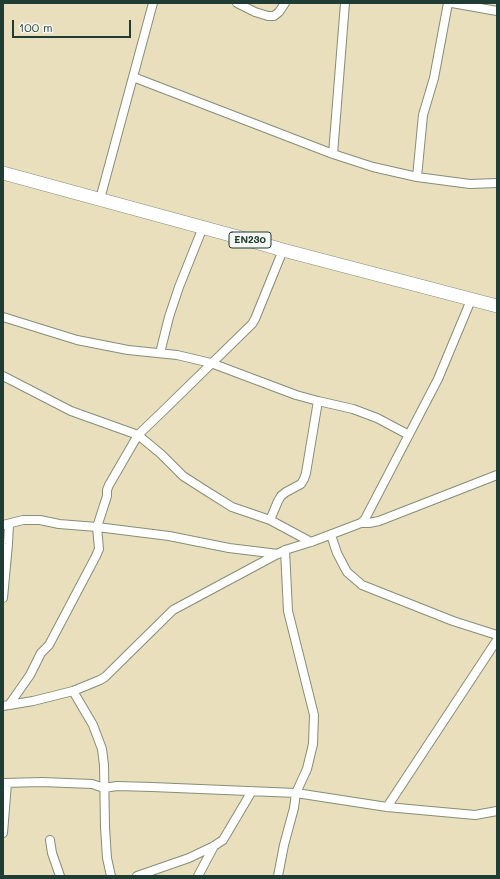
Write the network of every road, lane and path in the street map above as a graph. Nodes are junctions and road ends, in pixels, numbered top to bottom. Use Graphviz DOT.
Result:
graph roads {
  1 [pos="153,3"];
  2 [pos="237,3"];
  3 [pos="285,3"];
  4 [pos="345,3"];
  5 [pos="448,3"];
  6 [pos="452,3"];
  7 [pos="497,11"];
  8 [pos="133,77"];
  9 [pos="333,154"];
  10 [pos="3,173"];
  11 [pos="417,177"];
  12 [pos="497,183"];
  13 [pos="100,199"];
  14 [pos="203,227"];
  15 [pos="283,250"];
  16 [pos="471,300"];
  17 [pos="497,306"];
  18 [pos="3,318"];
  19 [pos="160,353"];
  20 [pos="211,363"];
  21 [pos="3,376"];
  22 [pos="318,401"];
  23 [pos="138,435"];
  24 [pos="409,435"];
  25 [pos="497,475"];
  26 [pos="270,520"];
  27 [pos="361,523"];
  28 [pos="6,524"];
  29 [pos="98,527"];
  30 [pos="330,535"];
  31 [pos="311,542"];
  32 [pos="282,552"];
  33 [pos="3,598"];
  34 [pos="497,635"];
  35 [pos="497,640"];
  36 [pos="74,691"];
  37 [pos="6,705"];
  38 [pos="5,783"];
  39 [pos="104,788"];
  40 [pos="252,791"];
  41 [pos="296,793"];
  42 [pos="387,807"];
  43 [pos="497,811"];
  44 [pos="3,833"];
  45 [pos="50,840"];
  46 [pos="214,846"];
  47 [pos="60,876"];
  48 [pos="112,876"];
  49 [pos="137,876"];
  50 [pos="198,876"];
  51 [pos="278,876"];
  1 -- 8 [label="street"];
  2 -- 3 [label="street"];
  4 -- 9 [label="street"];
  5 -- 11 [label="street"];
  6 -- 7 [label="street"];
  8 -- 9 [label="street"];
  8 -- 13 [label="street"];
  9 -- 11 [label="street"];
  10 -- 13 [label="main road, EN230"];
  11 -- 12 [label="street"];
  13 -- 14 [label="main road, EN230"];
  14 -- 15 [label="main road, EN230"];
  14 -- 19 [label="street"];
  15 -- 16 [label="main road, EN230"];
  15 -- 20 [label="street"];
  16 -- 17 [label="main road, EN230"];
  16 -- 24 [label="street"];
  18 -- 19 [label="street"];
  19 -- 20 [label="street"];
  20 -- 22 [label="street"];
  20 -- 23 [label="street"];
  21 -- 23 [label="street"];
  22 -- 24 [label="street"];
  22 -- 26 [label="street"];
  23 -- 26 [label="street"];
  23 -- 29 [label="street"];
  24 -- 27 [label="street"];
  25 -- 27 [label="street"];
  26 -- 31 [label="street"];
  27 -- 30 [label="street"];
  28 -- 29 [label="street"];
  28 -- 33 [label="street"];
  29 -- 32 [label="street"];
  29 -- 37 [label="street"];
  30 -- 31 [label="street"];
  30 -- 34 [label="street"];
  31 -- 32 [label="street"];
  32 -- 36 [label="street"];
  32 -- 41 [label="street"];
  35 -- 42 [label="street"];
  36 -- 37 [label="street"];
  36 -- 39 [label="street"];
  38 -- 39 [label="street"];
  38 -- 44 [label="street"];
  39 -- 40 [label="street"];
  39 -- 48 [label="street"];
  40 -- 41 [label="street"];
  40 -- 46 [label="street"];
  41 -- 42 [label="street"];
  41 -- 51 [label="street"];
  42 -- 43 [label="street"];
  45 -- 47 [label="street"];
  46 -- 49 [label="street"];
  46 -- 50 [label="street"];
}
